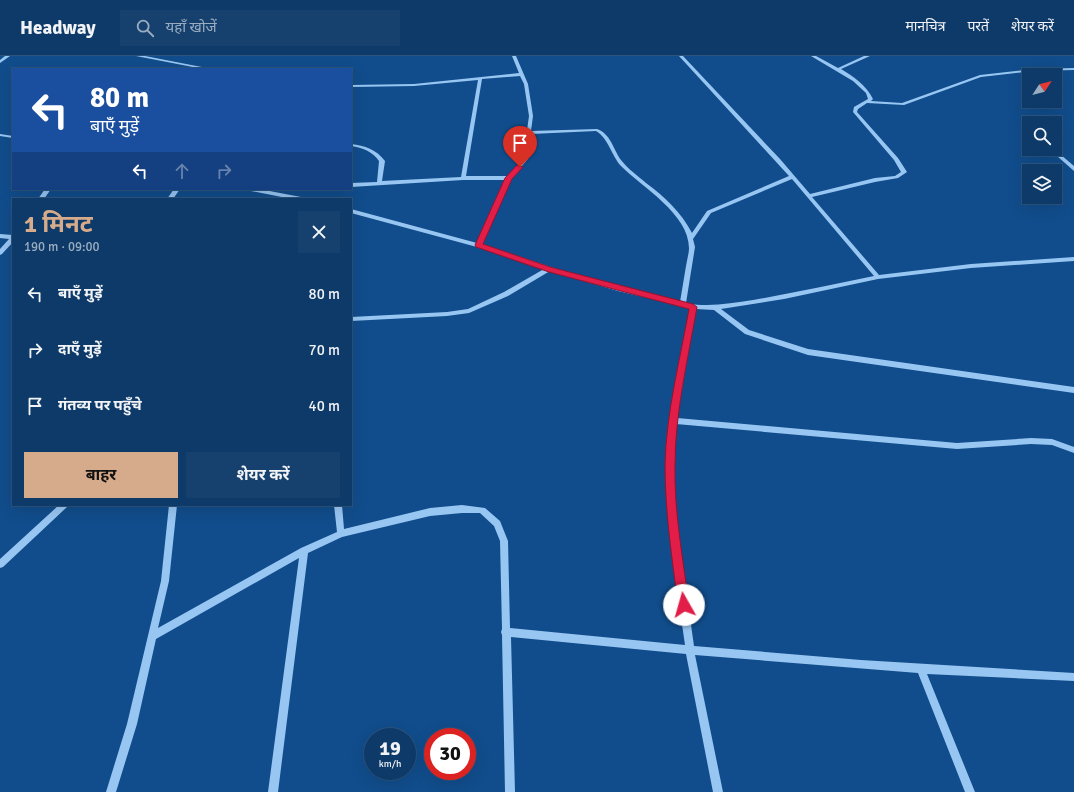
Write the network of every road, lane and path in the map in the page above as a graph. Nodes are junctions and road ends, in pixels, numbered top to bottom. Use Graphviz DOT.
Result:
graph roads {
  1 [pos="8,56"];
  2 [pos="138,56"];
  3 [pos="514,56"];
  4 [pos="681,56"];
  5 [pos="813,56"];
  6 [pos="868,56"];
  7 [pos="0,62"];
  8 [pos="204,68"];
  9 [pos="1074,69"];
  10 [pos="836,70"];
  11 [pos="522,74"];
  12 [pos="480,79"];
  13 [pos="352,86"];
  14 [pos="868,102"];
  15 [pos="529,132"];
  16 [pos="0,135"];
  17 [pos="12,138"];
  18 [pos="352,145"];
  19 [pos="1059,156"];
  20 [pos="1074,169"];
  21 [pos="792,177"];
  22 [pos="463,178"];
  23 [pos="509,178"];
  24 [pos="379,183"];
  25 [pos="352,185"];
  26 [pos="256,190"];
  27 [pos="809,196"];
  28 [pos="296,198"];
  29 [pos="352,211"];
  30 [pos="0,236"];
  31 [pos="12,238"];
  32 [pos="691,238"];
  33 [pos="12,239"];
  34 [pos="478,245"];
  35 [pos="0,253"];
  36 [pos="1074,259"];
  37 [pos="549,269"];
  38 [pos="878,277"];
  39 [pos="683,305"];
  40 [pos="693,307"];
  41 [pos="715,308"];
  42 [pos="352,319"];
  43 [pos="1074,390"];
  44 [pos="673,421"];
  45 [pos="1074,450"];
  46 [pos="63,506"];
  47 [pos="173,506"];
  48 [pos="338,506"];
  49 [pos="341,534"];
  50 [pos="304,551"];
  51 [pos="0,564"];
  52 [pos="505,632"];
  53 [pos="152,636"];
  54 [pos="690,651"];
  55 [pos="921,669"];
  56 [pos="1074,677"];
  57 [pos="111,792"];
  58 [pos="273,792"];
  59 [pos="510,792"];
  60 [pos="718,792"];
  61 [pos="970,792"];
  1 -- 7 [label="street"];
  2 -- 8 [label="street"];
  3 -- 11 [label="street"];
  4 -- 21 [label="street"];
  5 -- 10 [label="street"];
  6 -- 10 [label="street"];
  9 -- 14 [label="street"];
  10 -- 14 [label="street"];
  11 -- 12 [label="street"];
  11 -- 15 [label="street"];
  12 -- 13 [label="street"];
  12 -- 22 [label="street"];
  14 -- 27 [label="street"];
  15 -- 23 [label="street"];
  15 -- 32 [label="street"];
  16 -- 17 [label="street"];
  18 -- 24 [label="street"];
  19 -- 20 [label="street"];
  21 -- 27 [label="street"];
  21 -- 32 [label="street"];
  22 -- 23 [label="street"];
  22 -- 24 [label="street"];
  23 -- 34 [label="street"];
  24 -- 25 [label="street"];
  26 -- 28 [label="street"];
  27 -- 38 [label="street"];
  29 -- 34 [label="street"];
  30 -- 31 [label="street"];
  32 -- 39 [label="street"];
  33 -- 35 [label="street"];
  34 -- 37 [label="street"];
  36 -- 38 [label="street"];
  37 -- 39 [label="street"];
  37 -- 42 [label="street"];
  38 -- 41 [label="street"];
  39 -- 40 [label="street"];
  40 -- 41 [label="street"];
  40 -- 44 [label="street"];
  41 -- 43 [label="street"];
  44 -- 45 [label="street"];
  44 -- 54 [label="street"];
  46 -- 51 [label="street"];
  47 -- 53 [label="street"];
  48 -- 49 [label="street"];
  49 -- 50 [label="street"];
  49 -- 52 [label="street"];
  50 -- 53 [label="street"];
  50 -- 58 [label="street"];
  52 -- 54 [label="street"];
  52 -- 59 [label="street"];
  53 -- 57 [label="street"];
  54 -- 55 [label="street"];
  54 -- 60 [label="street"];
  55 -- 56 [label="street"];
  55 -- 61 [label="street"];
}
